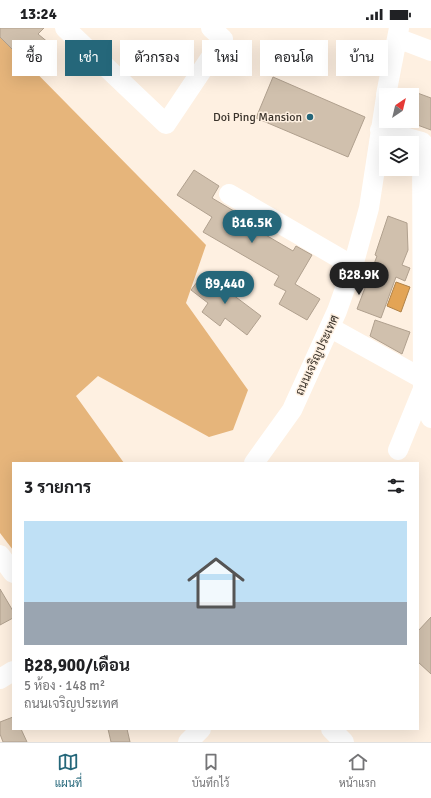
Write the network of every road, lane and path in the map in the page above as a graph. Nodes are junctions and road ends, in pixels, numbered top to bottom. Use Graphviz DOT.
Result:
graph roads {
  1 [pos="65,28"];
  2 [pos="212,28"];
  3 [pos="398,33"];
  4 [pos="431,51"];
  5 [pos="388,88"];
  6 [pos="380,130"];
  7 [pos="229,194"];
  8 [pos="353,266"];
  9 [pos="331,328"];
  10 [pos="423,384"];
  11 [pos="431,418"];
  12 [pos="398,450"];
  13 [pos="255,462"];
  14 [pos="0,555"];
  15 [pos="12,572"];
  16 [pos="12,672"];
  17 [pos="0,679"];
  18 [pos="200,730"];
  19 [pos="332,730"];
  20 [pos="188,742"];
  21 [pos="344,742"];
  1 -- 2 [label="street"];
  3 -- 4 [label="street"];
  3 -- 5 [label="street, ถนนเจริญประเทศ"];
  6 -- 8 [label="street, ถนนเจริญประเทศ"];
  6 -- 10 [label="street"];
  7 -- 8 [label="street"];
  8 -- 9 [label="street, ถนนเจริญประเทศ"];
  9 -- 10 [label="street"];
  9 -- 13 [label="street, ถนนเจริญประเทศ"];
  10 -- 11 [label="street"];
  10 -- 12 [label="street"];
  14 -- 15 [label="street"];
  16 -- 17 [label="street"];
  18 -- 20 [label="street"];
  19 -- 21 [label="street"];
}
